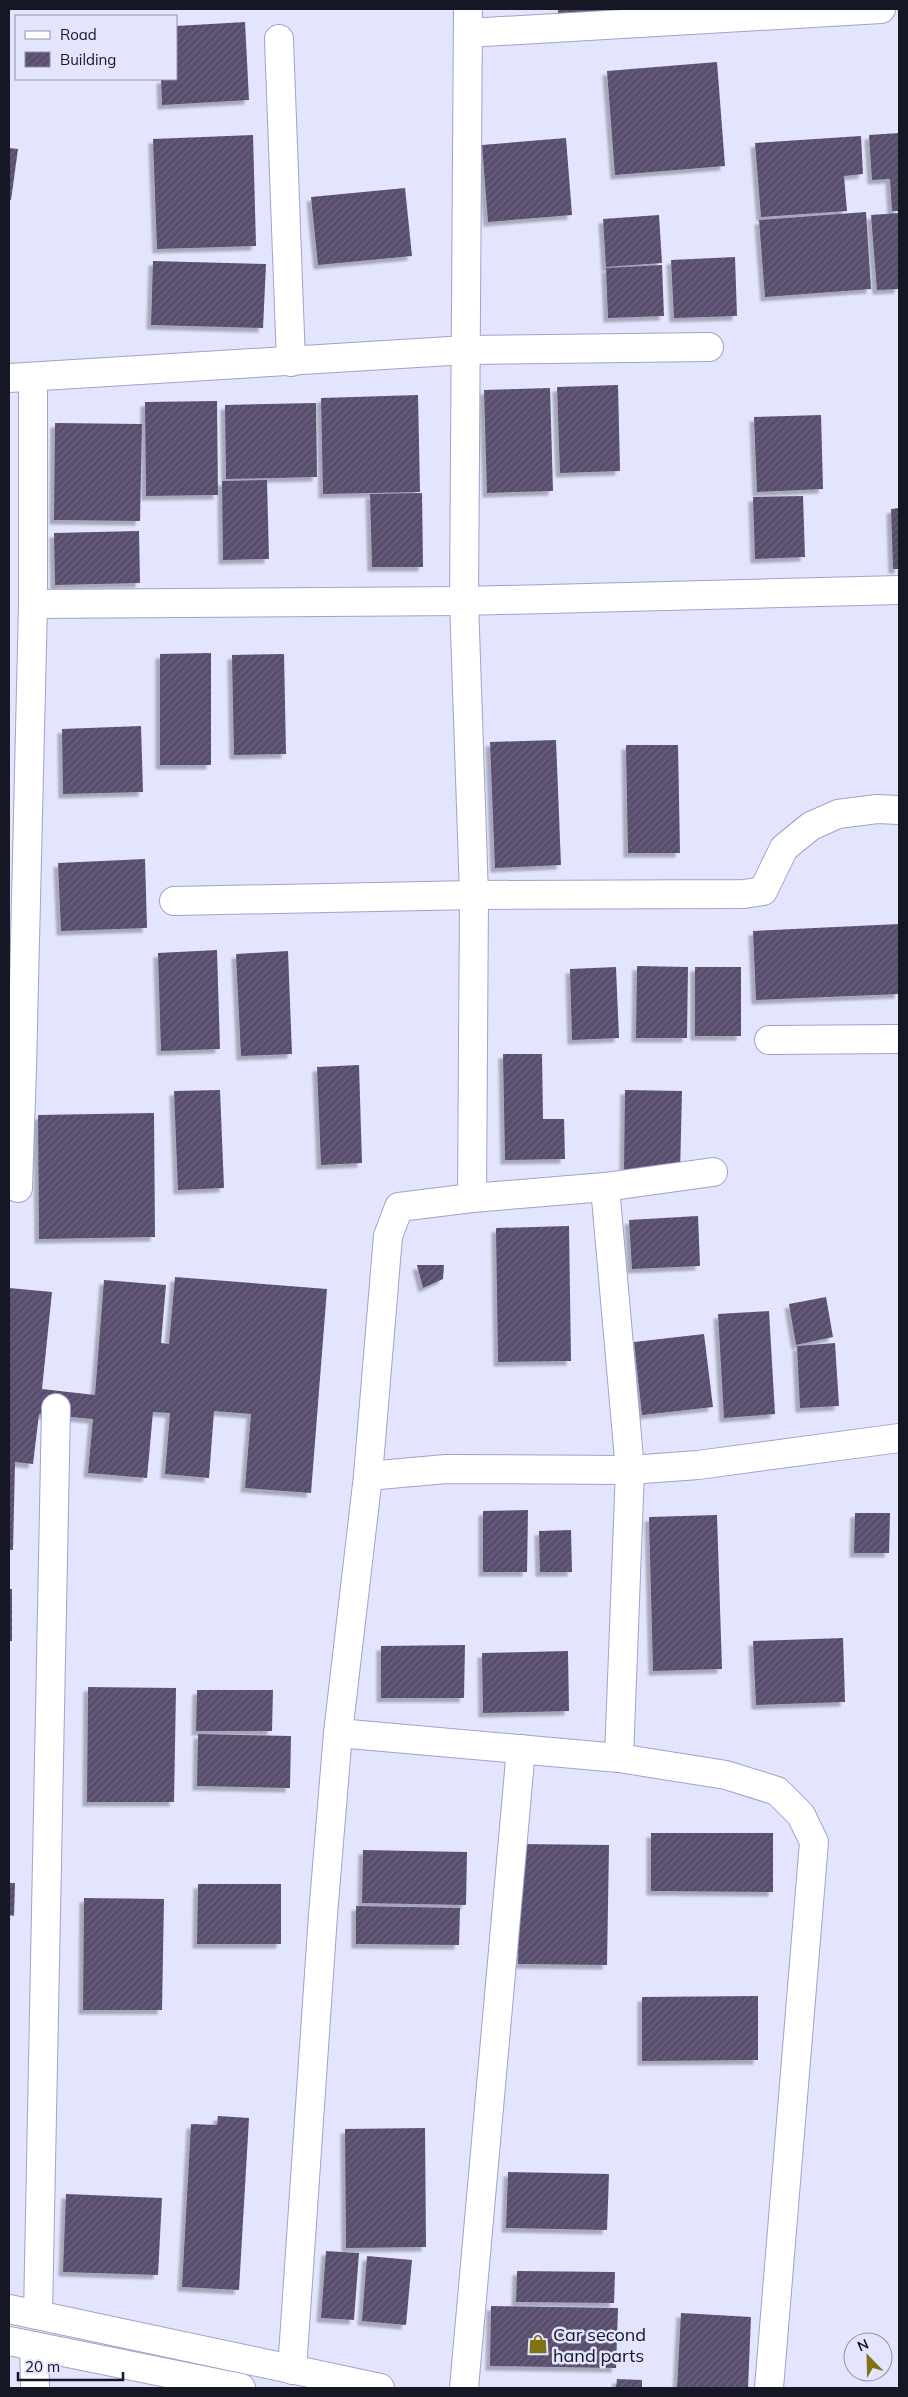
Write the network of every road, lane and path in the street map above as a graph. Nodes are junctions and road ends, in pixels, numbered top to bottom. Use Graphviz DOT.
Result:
graph roads {
  1 [pos="881,9"];
  2 [pos="468,21"];
  3 [pos="279,39"];
  4 [pos="709,348"];
  5 [pos="466,350"];
  6 [pos="291,362"];
  7 [pos="21,378"];
  8 [pos="899,590"];
  9 [pos="464,600"];
  10 [pos="33,604"];
  11 [pos="899,810"];
  12 [pos="474,895"];
  13 [pos="174,900"];
  14 [pos="899,1039"];
  15 [pos="770,1040"];
  16 [pos="15,1067"];
  17 [pos="713,1172"];
  18 [pos="605,1186"];
  19 [pos="18,1188"];
  20 [pos="472,1198"];
  21 [pos="56,1408"];
  22 [pos="899,1438"];
  23 [pos="630,1470"];
  24 [pos="368,1476"];
  25 [pos="338,1733"];
  26 [pos="521,1749"];
  27 [pos="619,1758"];
  28 [pos="9,2309"];
  29 [pos="38,2315"];
  30 [pos="21,2344"];
  31 [pos="292,2370"];
  32 [pos="35,2388"];
  33 [pos="241,2388"];
  34 [pos="380,2388"];
  35 [pos="464,2388"];
  36 [pos="769,2388"];
  1 -- 2 [label="street"];
  2 -- 5 [label="street"];
  3 -- 6 [label="street"];
  4 -- 5 [label="street"];
  5 -- 6 [label="street"];
  5 -- 9 [label="street"];
  6 -- 7 [label="street"];
  7 -- 10 [label="street"];
  8 -- 9 [label="street"];
  9 -- 10 [label="street"];
  9 -- 12 [label="street"];
  10 -- 16 [label="street"];
  11 -- 12 [label="street"];
  12 -- 13 [label="street"];
  12 -- 20 [label="street"];
  14 -- 15 [label="street"];
  16 -- 19 [label="street"];
  17 -- 18 [label="street"];
  18 -- 20 [label="street"];
  18 -- 23 [label="street"];
  20 -- 24 [label="street"];
  21 -- 29 [label="street"];
  22 -- 23 [label="street"];
  23 -- 24 [label="street"];
  23 -- 27 [label="street"];
  24 -- 25 [label="street"];
  25 -- 26 [label="street"];
  25 -- 31 [label="street"];
  26 -- 27 [label="street"];
  26 -- 35 [label="street"];
  27 -- 36 [label="street"];
  28 -- 29 [label="street"];
  29 -- 31 [label="street"];
  30 -- 32 [label="street"];
  30 -- 33 [label="street"];
  31 -- 34 [label="street"];
}
